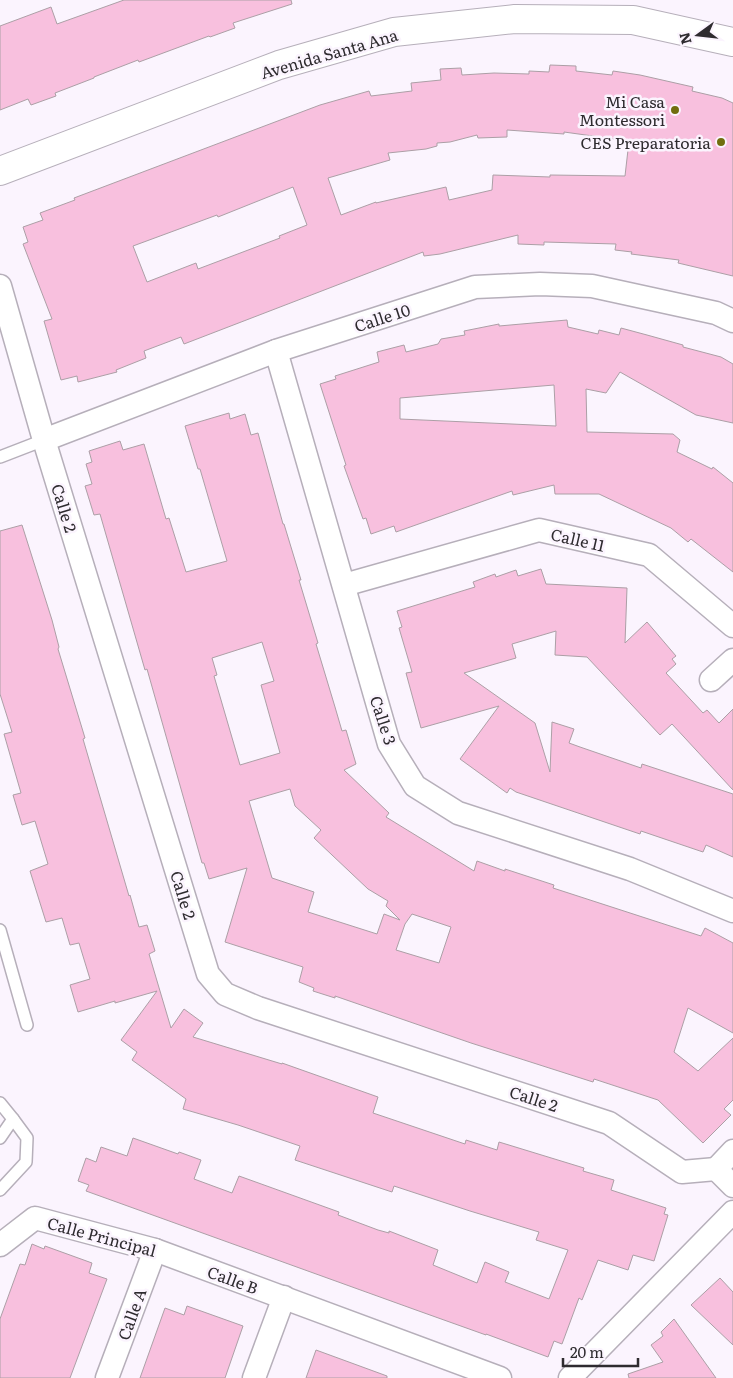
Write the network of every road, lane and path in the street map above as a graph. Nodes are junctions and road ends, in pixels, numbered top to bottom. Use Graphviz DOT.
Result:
graph roads {
  1 [pos="733,42"];
  2 [pos="0,171"];
  3 [pos="0,286"];
  4 [pos="733,321"];
  5 [pos="276,350"];
  6 [pos="44,440"];
  7 [pos="0,458"];
  8 [pos="344,585"];
  9 [pos="733,626"];
  10 [pos="733,660"];
  11 [pos="711,680"];
  12 [pos="733,911"];
  13 [pos="0,930"];
  14 [pos="4,962"];
  15 [pos="27,1025"];
  16 [pos="0,1103"];
  17 [pos="13,1119"];
  18 [pos="0,1138"];
  19 [pos="733,1151"];
  20 [pos="716,1169"];
  21 [pos="733,1186"];
  22 [pos="0,1190"];
  23 [pos="733,1212"];
  24 [pos="0,1245"];
  25 [pos="155,1250"];
  26 [pos="182,1260"];
  27 [pos="284,1297"];
  28 [pos="107,1378"];
  29 [pos="254,1378"];
  30 [pos="500,1378"];
  31 [pos="570,1378"];
  1 -- 2 [label="street, Avenida Santa Ana"];
  3 -- 6 [label="street, Calle 2"];
  4 -- 5 [label="street, Calle 10"];
  5 -- 6 [label="street, Calle 10"];
  5 -- 8 [label="street, Calle 3"];
  6 -- 7 [label="lane"];
  6 -- 20 [label="street, Calle 2"];
  8 -- 9 [label="street, Calle 11"];
  8 -- 12 [label="street, Calle 3"];
  10 -- 11 [label="street"];
  13 -- 14 [label="lane"];
  14 -- 15 [label="lane"];
  16 -- 17 [label="lane"];
  17 -- 18 [label="lane"];
  17 -- 22 [label="lane"];
  19 -- 20 [label="street"];
  20 -- 21 [label="street"];
  23 -- 31 [label="street"];
  24 -- 25 [label="street, Calle Principal"];
  25 -- 26 [label="street, Calle Principal"];
  25 -- 28 [label="street, Calle A"];
  26 -- 27 [label="street, Calle B"];
  27 -- 29 [label="street"];
  27 -- 30 [label="street, Calle B"];
}
